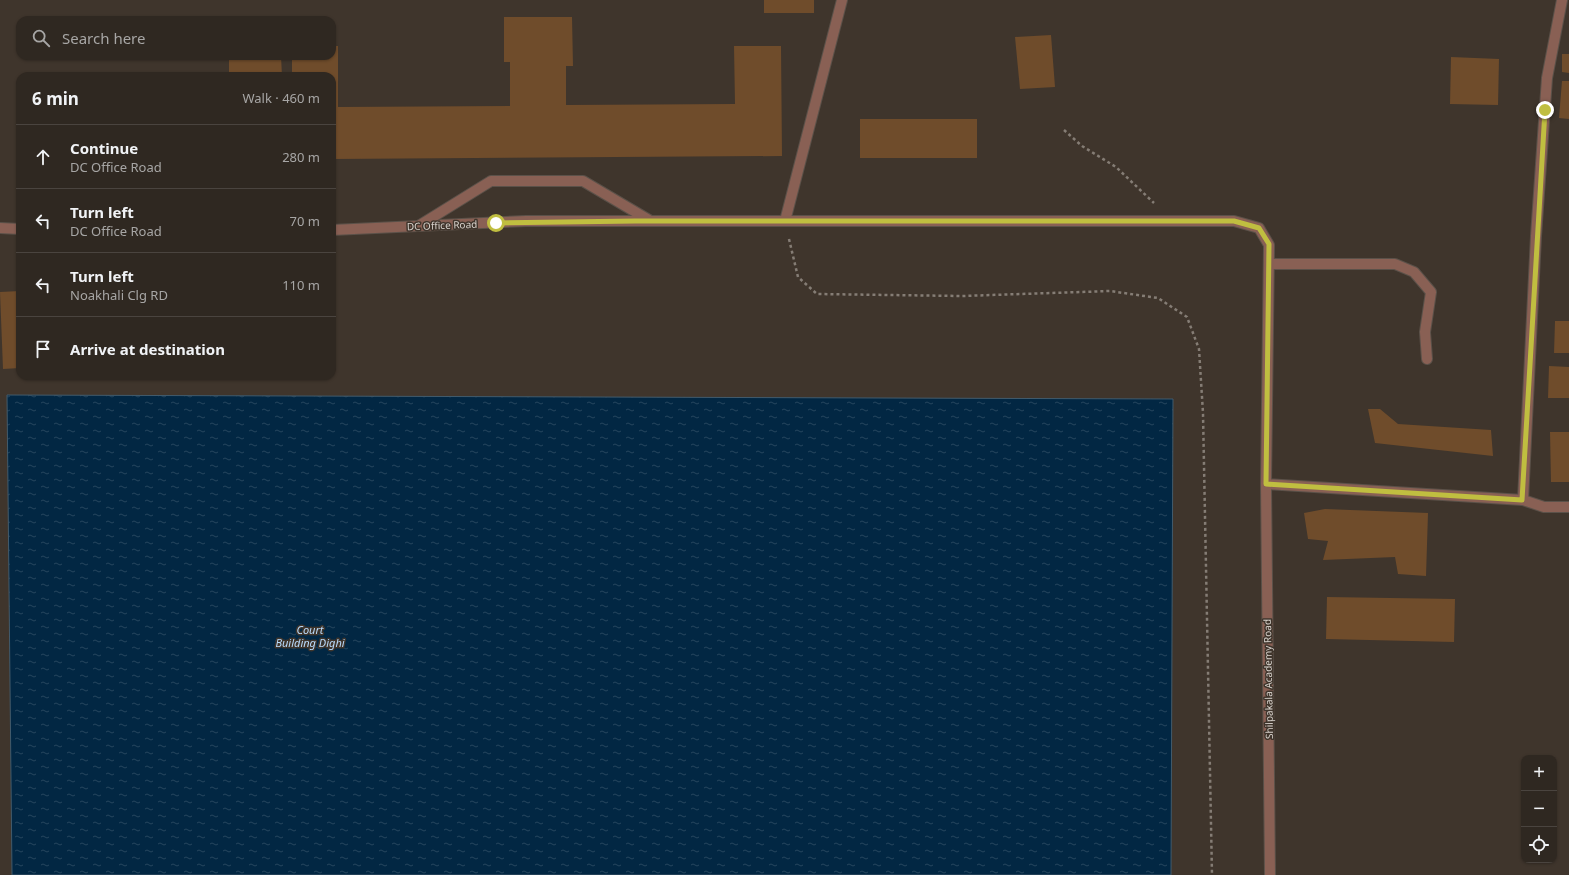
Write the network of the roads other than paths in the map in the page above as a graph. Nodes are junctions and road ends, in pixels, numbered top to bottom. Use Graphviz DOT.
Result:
graph roads {
  1 [pos="842,0"];
  2 [pos="1562,0"];
  3 [pos="650,221"];
  4 [pos="785,221"];
  5 [pos="419,226"];
  6 [pos="0,228"];
  7 [pos="16,229"];
  8 [pos="336,230"];
  9 [pos="1269,264"];
  10 [pos="1427,359"];
  11 [pos="1266,484"];
  12 [pos="1522,500"];
  13 [pos="1569,507"];
  14 [pos="1270,875"];
  1 -- 4 [label="street"];
  2 -- 12 [label="street"];
  3 -- 4 [label="street, DC Office Road"];
  3 -- 5 [label="street, DC Office Road"];
  3 -- 5 [label="street"];
  4 -- 9 [label="street, DC Office Road"];
  5 -- 8 [label="street, DC Office Road"];
  6 -- 7 [label="street"];
  9 -- 10 [label="street"];
  9 -- 11 [label="street, DC Office Road"];
  11 -- 12 [label="street"];
  11 -- 14 [label="street, Shilpakala Academy Road"];
  12 -- 13 [label="street"];
}
